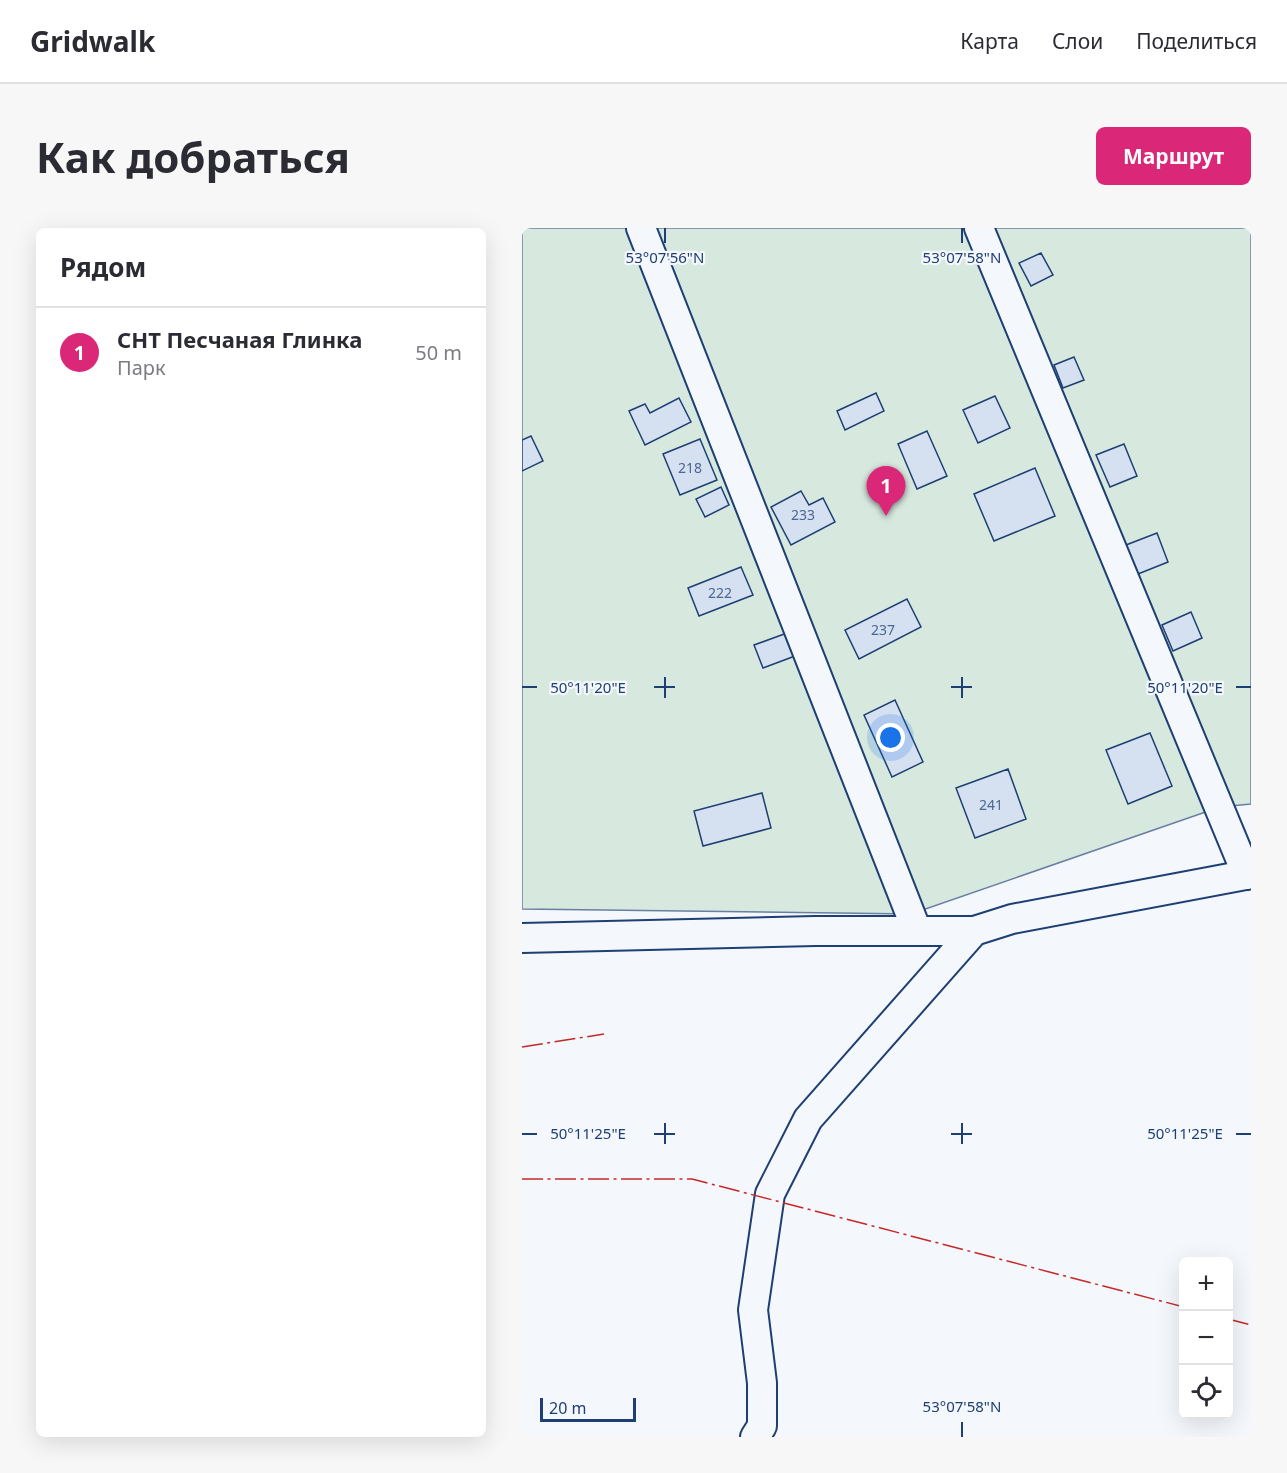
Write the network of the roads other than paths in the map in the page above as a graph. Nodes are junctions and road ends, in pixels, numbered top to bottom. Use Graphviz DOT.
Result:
graph roads {
  1 [pos="641,228"];
  2 [pos="979,228"];
  3 [pos="1249,874"];
  4 [pos="917,931"];
  5 [pos="975,931"];
  6 [pos="522,938"];
  7 [pos="755,1437"];
  1 -- 4 [label="street"];
  2 -- 3 [label="street"];
  3 -- 5 [label="street"];
  4 -- 5 [label="street"];
  4 -- 6 [label="street"];
  5 -- 7 [label="street"];
}
